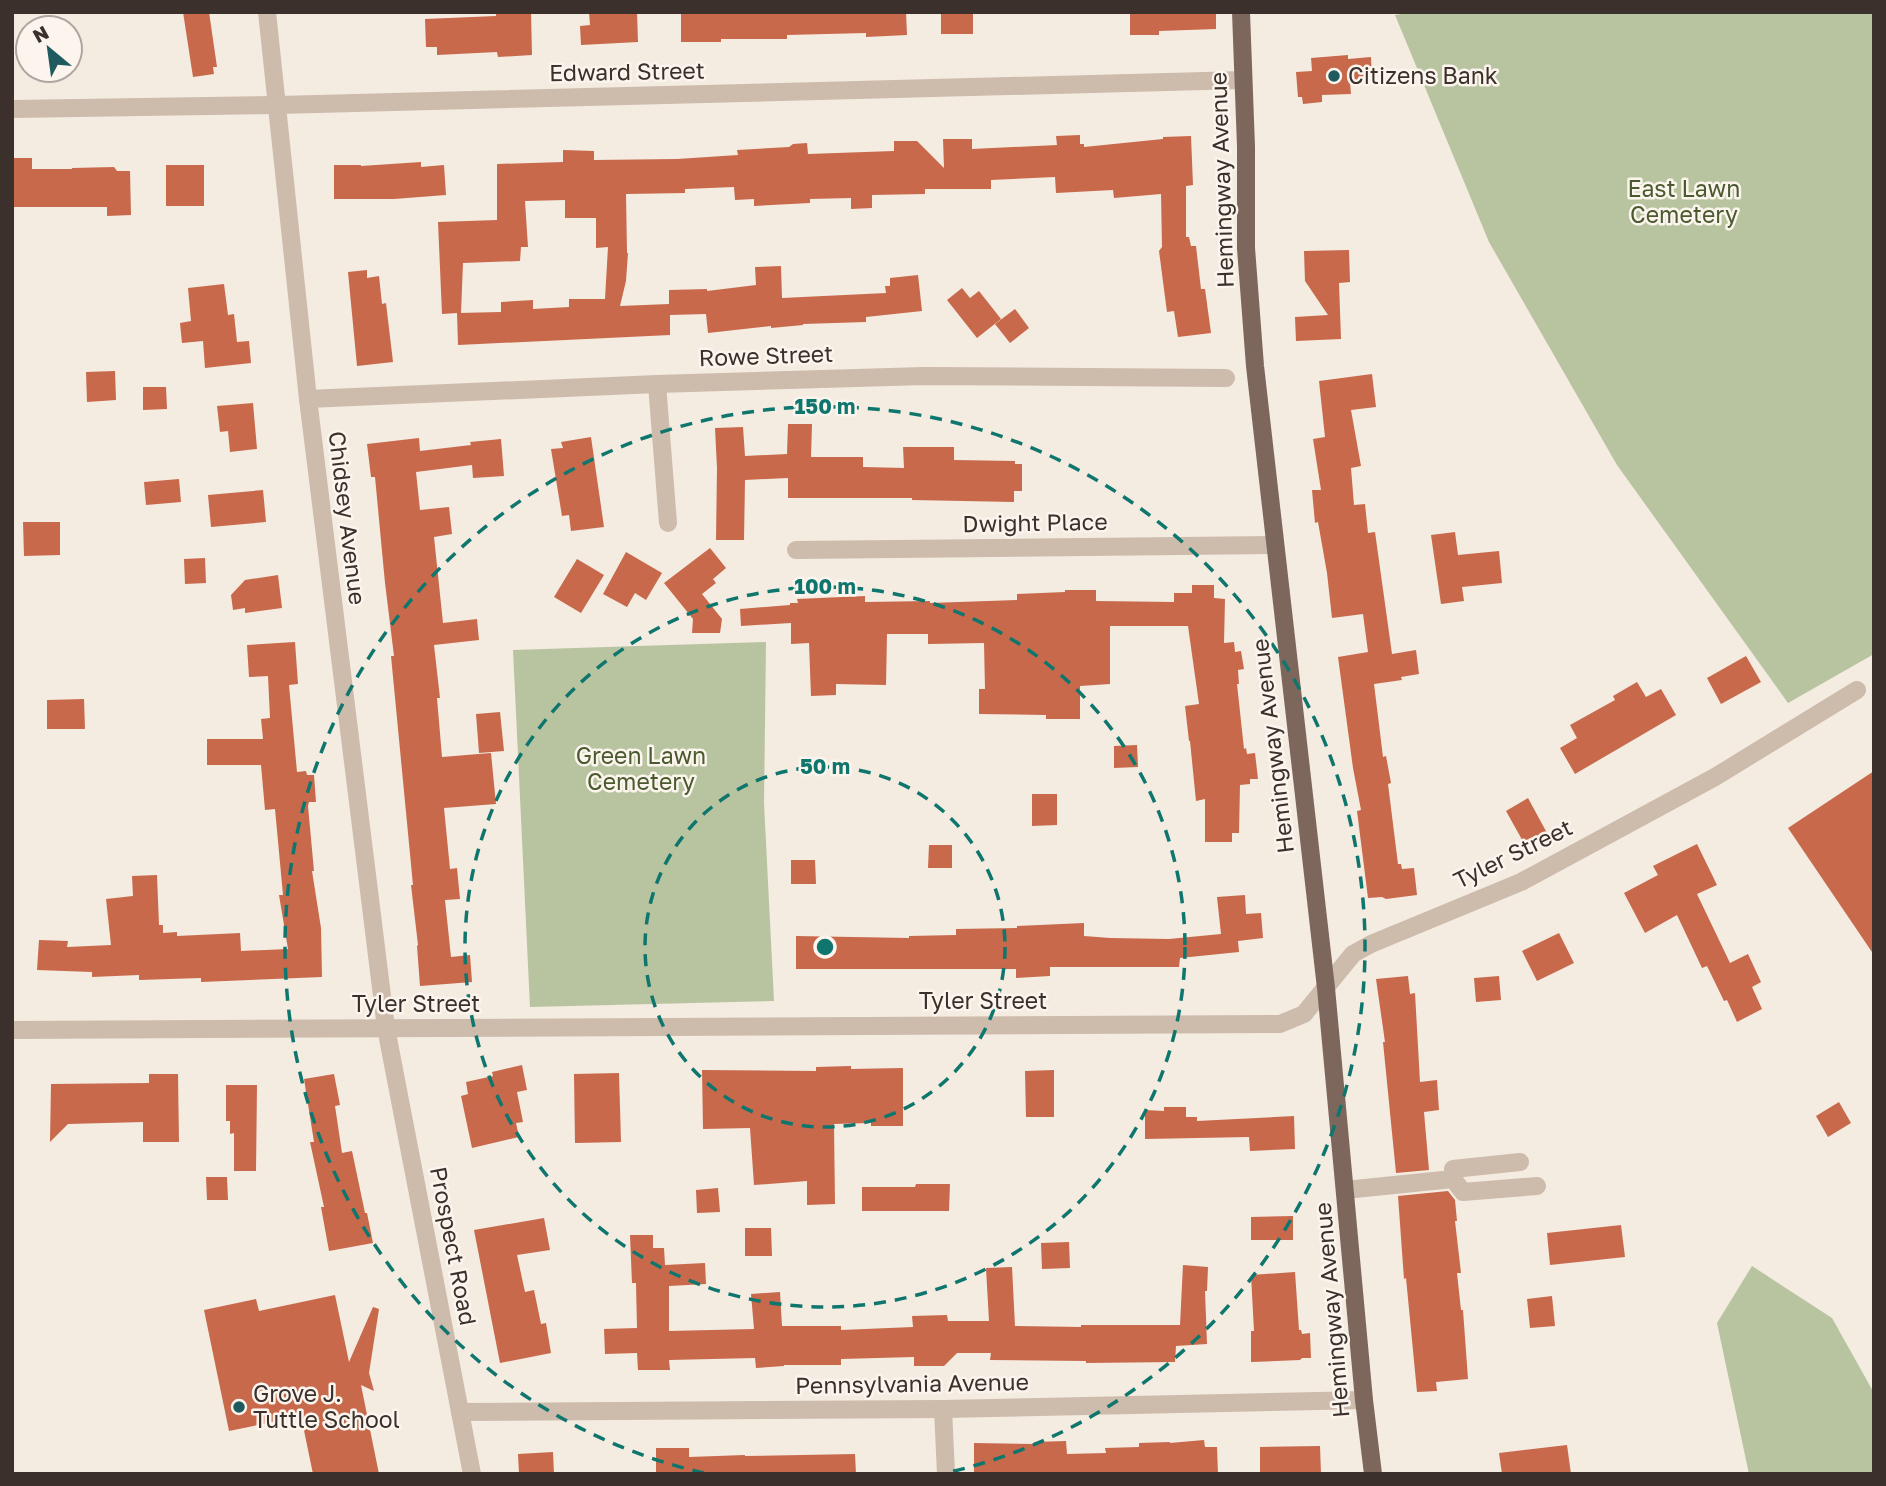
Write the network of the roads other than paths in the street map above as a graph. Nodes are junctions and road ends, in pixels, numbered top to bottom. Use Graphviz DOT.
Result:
graph roads {
  1 [pos="267,12"];
  2 [pos="1241,12"];
  3 [pos="1243,80"];
  4 [pos="278,105"];
  5 [pos="12,109"];
  6 [pos="1226,378"];
  7 [pos="657,384"];
  8 [pos="308,399"];
  9 [pos="668,523"];
  10 [pos="1275,545"];
  11 [pos="796,550"];
  12 [pos="1857,690"];
  13 [pos="1326,988"];
  14 [pos="386,1028"];
  15 [pos="12,1030"];
  16 [pos="1520,1162"];
  17 [pos="1453,1179"];
  18 [pos="1537,1186"];
  19 [pos="1345,1190"];
  20 [pos="1364,1400"];
  21 [pos="943,1409"];
  22 [pos="460,1412"];
  23 [pos="472,1474"];
  24 [pos="946,1474"];
  25 [pos="1373,1474"];
  1 -- 4 [label="street, Chidsey Avenue"];
  2 -- 3 [label="main road, Hemingway Avenue"];
  3 -- 4 [label="street, Edward Street"];
  3 -- 10 [label="main road, Hemingway Avenue"];
  4 -- 5 [label="street, Edward Street"];
  4 -- 8 [label="street, Chidsey Avenue"];
  6 -- 7 [label="street, Rowe Street"];
  7 -- 8 [label="street, Rowe Street"];
  7 -- 9 [label="street"];
  8 -- 14 [label="street, Chidsey Avenue"];
  10 -- 11 [label="street, Dwight Place"];
  10 -- 13 [label="main road, Hemingway Avenue"];
  12 -- 13 [label="street, Tyler Street"];
  13 -- 14 [label="street, Tyler Street"];
  13 -- 19 [label="main road, Hemingway Avenue"];
  14 -- 15 [label="street, Tyler Street"];
  14 -- 22 [label="street, Prospect Road"];
  16 -- 17 [label="street"];
  17 -- 18 [label="street"];
  17 -- 19 [label="street"];
  19 -- 20 [label="main road, Hemingway Avenue"];
  20 -- 21 [label="street, Pennsylvania Avenue"];
  20 -- 25 [label="main road, Hemingway Avenue"];
  21 -- 22 [label="street, Pennsylvania Avenue"];
  21 -- 24 [label="street"];
  22 -- 23 [label="street, Prospect Road"];
}
